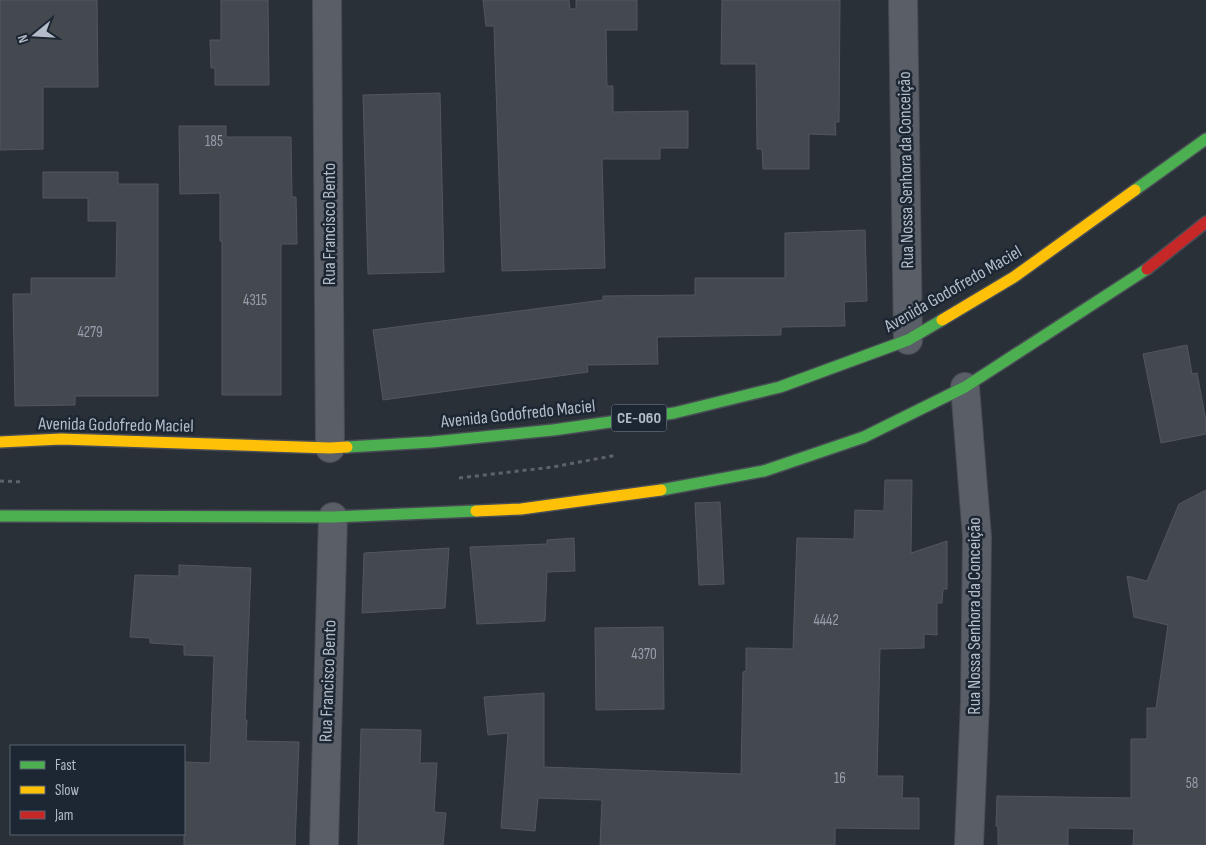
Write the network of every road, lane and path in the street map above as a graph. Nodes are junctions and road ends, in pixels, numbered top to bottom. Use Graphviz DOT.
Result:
graph roads {
  1 [pos="327,0"];
  2 [pos="903,0"];
  3 [pos="1206,139"];
  4 [pos="1206,222"];
  5 [pos="908,340"];
  6 [pos="965,387"];
  7 [pos="0,442"];
  8 [pos="330,448"];
  9 [pos="0,516"];
  10 [pos="333,517"];
  11 [pos="324,845"];
  12 [pos="969,845"];
  1 -- 8 [label="street, Rua Francisco Bento"];
  2 -- 5 [label="street, Rua Nossa Senhora da Conceição"];
  3 -- 5 [label="main road, Avenida Godofredo Maciel / CE-060"];
  4 -- 6 [label="main road"];
  5 -- 8 [label="main road, Avenida Godofredo Maciel / CE-060"];
  6 -- 10 [label="main road"];
  6 -- 12 [label="street, Rua Nossa Senhora da Conceição"];
  7 -- 8 [label="main road, Avenida Godofredo Maciel / CE-060"];
  9 -- 10 [label="main road"];
  10 -- 11 [label="street, Rua Francisco Bento"];
}
